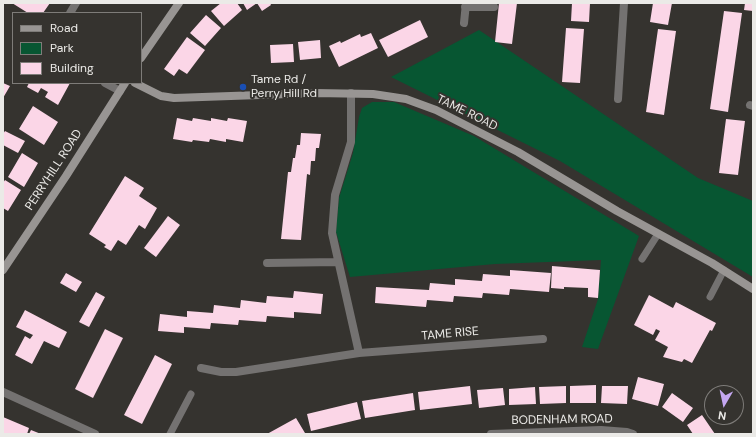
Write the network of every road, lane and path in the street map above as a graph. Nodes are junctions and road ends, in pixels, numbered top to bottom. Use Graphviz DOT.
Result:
graph roads {
  1 [pos="76,3"];
  2 [pos="179,3"];
  3 [pos="624,3"];
  4 [pos="466,5"];
  5 [pos="494,7"];
  6 [pos="71,12"];
  7 [pos="464,23"];
  8 [pos="142,57"];
  9 [pos="108,84"];
  10 [pos="124,84"];
  11 [pos="136,84"];
  12 [pos="120,91"];
  13 [pos="351,93"];
  14 [pos="618,99"];
  15 [pos="658,234"];
  16 [pos="642,259"];
  17 [pos="338,262"];
  18 [pos="266,263"];
  19 [pos="3,270"];
  20 [pos="724,270"];
  21 [pos="753,289"];
  22 [pos="710,297"];
  23 [pos="542,339"];
  24 [pos="359,354"];
  25 [pos="201,368"];
  26 [pos="3,392"];
  27 [pos="191,394"];
  28 [pos="95,434"];
  29 [pos="170,434"];
  30 [pos="491,434"];
  31 [pos="633,434"];
  1 -- 6 [label="street"];
  2 -- 8 [label="street"];
  3 -- 14 [label="street"];
  4 -- 5 [label="street"];
  4 -- 7 [label="street"];
  9 -- 12 [label="street"];
  10 -- 12 [label="street, PERRYHILL ROAD"];
  11 -- 13 [label="street, TAME ROAD"];
  12 -- 19 [label="street, PERRYHILL ROAD"];
  13 -- 15 [label="street, TAME ROAD"];
  13 -- 17 [label="street"];
  15 -- 16 [label="lane"];
  15 -- 20 [label="street, TAME ROAD"];
  17 -- 18 [label="street"];
  17 -- 24 [label="street"];
  20 -- 21 [label="street, TAME ROAD"];
  20 -- 22 [label="lane"];
  23 -- 24 [label="street, TAME RISE"];
  24 -- 25 [label="street, TAME RISE"];
  26 -- 28 [label="street"];
  27 -- 29 [label="lane"];
  30 -- 31 [label="street, BODENHAM ROAD"];
}
